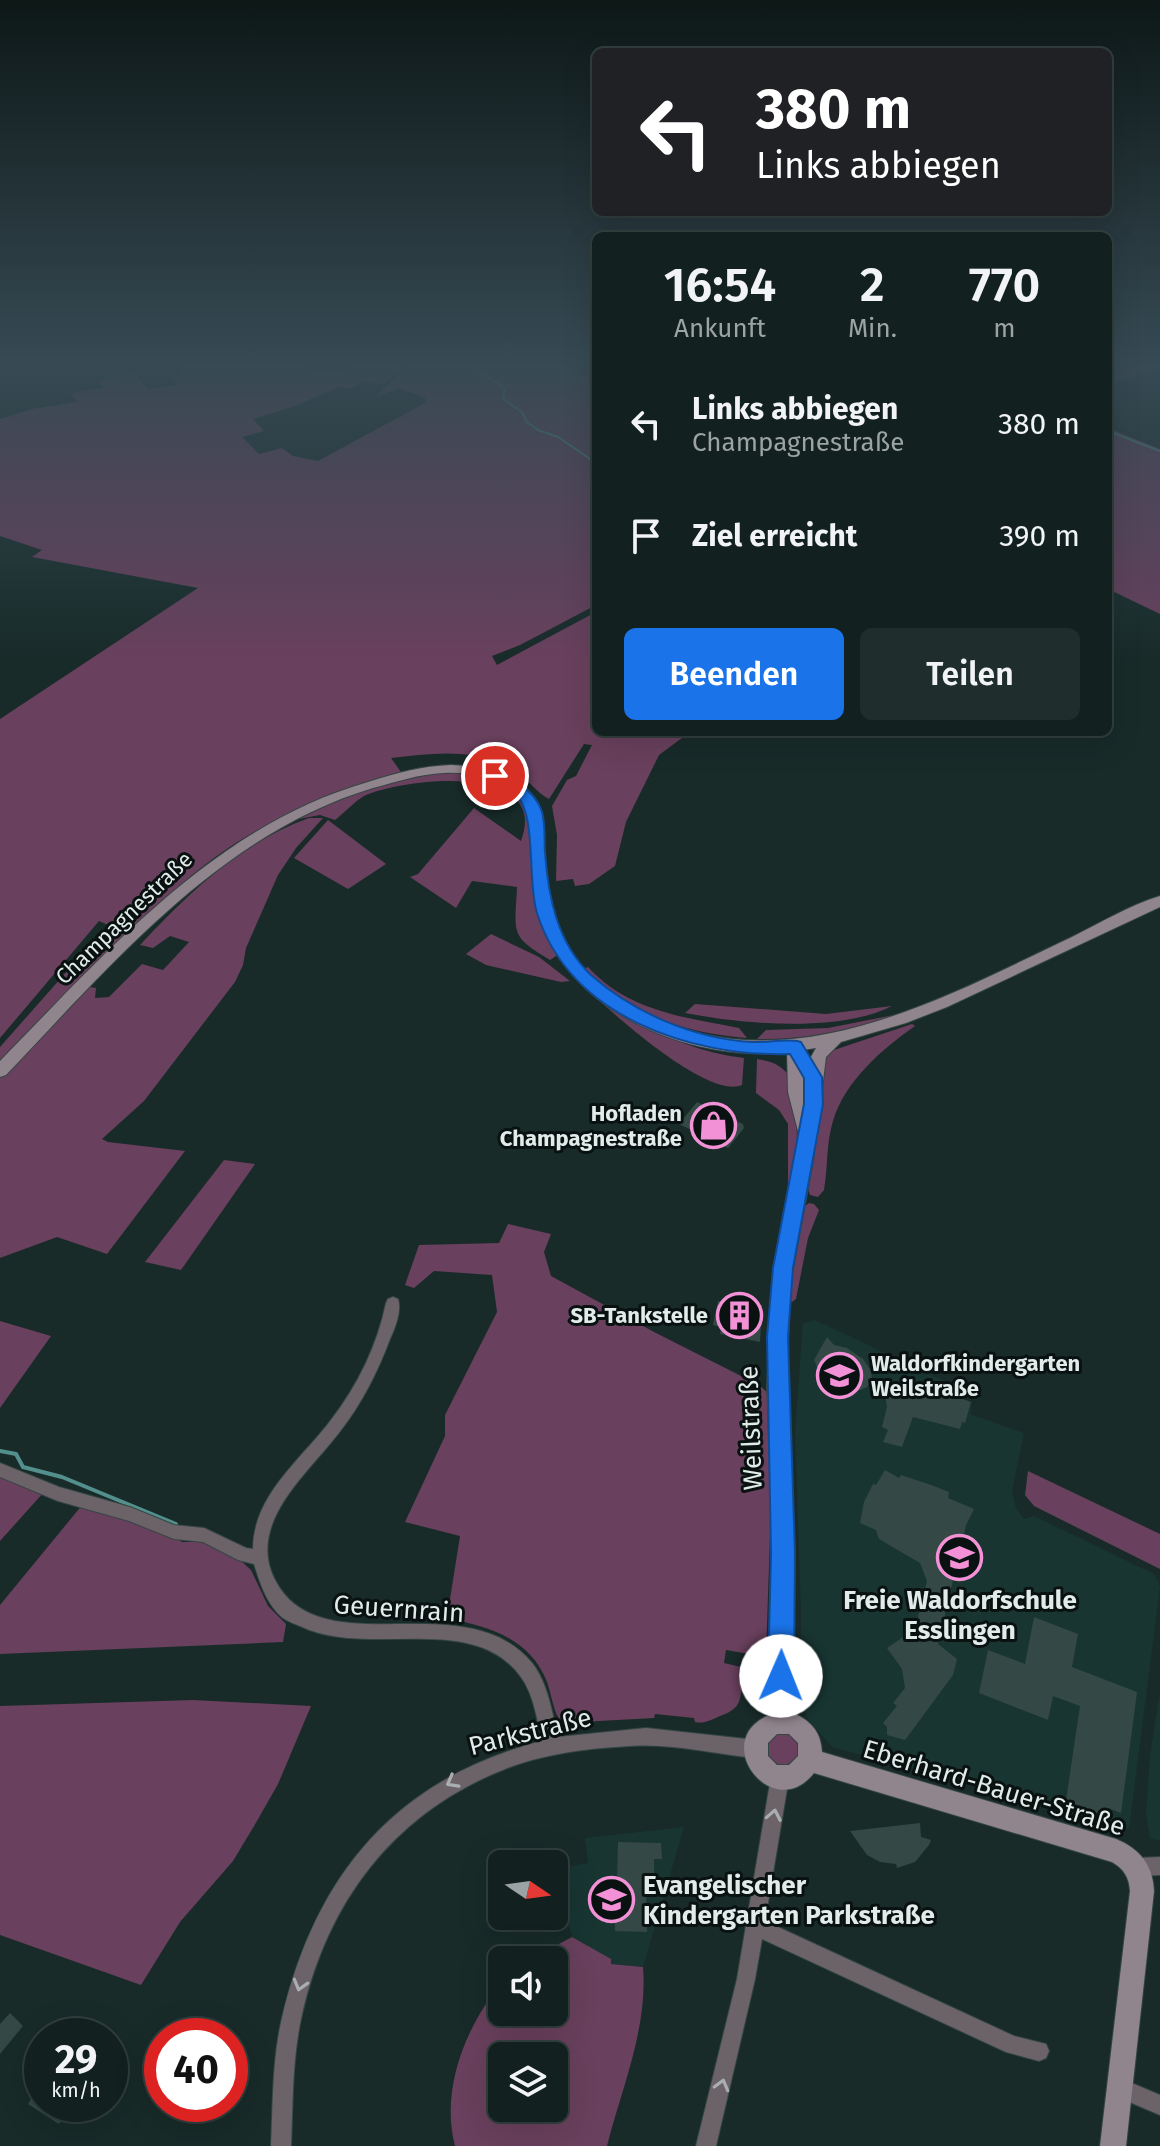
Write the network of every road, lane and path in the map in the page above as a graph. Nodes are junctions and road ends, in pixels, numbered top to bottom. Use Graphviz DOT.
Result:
graph roads {
  1 [pos="1160,901"];
  2 [pos="836,1041"];
  3 [pos="795,1047"];
  4 [pos="771,1054"];
  5 [pos="0,1071"];
  6 [pos="813,1077"];
  7 [pos="795,1079"];
  8 [pos="808,1137"];
  9 [pos="393,1303"];
  10 [pos="0,1470"];
  11 [pos="260,1558"];
  12 [pos="780,1721"];
  13 [pos="552,1748"];
  14 [pos="756,1749"];
  15 [pos="809,1760"];
  16 [pos="780,1777"];
  17 [pos="1148,1867"];
  18 [pos="755,1926"];
  19 [pos="1039,2051"];
  20 [pos="1120,2088"];
  21 [pos="1160,2105"];
  22 [pos="281,2146"];
  23 [pos="706,2146"];
  24 [pos="1113,2146"];
  1 -- 2 [label="main road"];
  2 -- 3 [label="main road"];
  2 -- 6 [label="main road, Weilstraße"];
  3 -- 4 [label="main road"];
  3 -- 6 [label="main road"];
  3 -- 7 [label="main road, Weilstraße"];
  4 -- 5 [label="main road, Champagnestraße"];
  4 -- 7 [label="main road"];
  6 -- 8 [label="main road, Weilstraße"];
  7 -- 8 [label="main road, Weilstraße"];
  8 -- 12 [label="main road, Weilstraße"];
  9 -- 11 [label="street, Geuernrain"];
  10 -- 11 [label="street"];
  11 -- 13 [label="street, Geuernrain"];
  12 -- 14 [label="main road"];
  12 -- 15 [label="main road"];
  13 -- 14 [label="street, Parkstraße"];
  13 -- 22 [label="street, Parkstraße, one-way"];
  14 -- 16 [label="main road"];
  15 -- 16 [label="main road"];
  15 -- 17 [label="main road, Eberhard-Bauer-Straße"];
  18 -- 16 [label="street, one-way"];
  17 -- 20 [label="main road"];
  18 -- 19 [label="street"];
  23 -- 18 [label="street, one-way"];
  20 -- 21 [label="street"];
  20 -- 24 [label="main road"];
}
